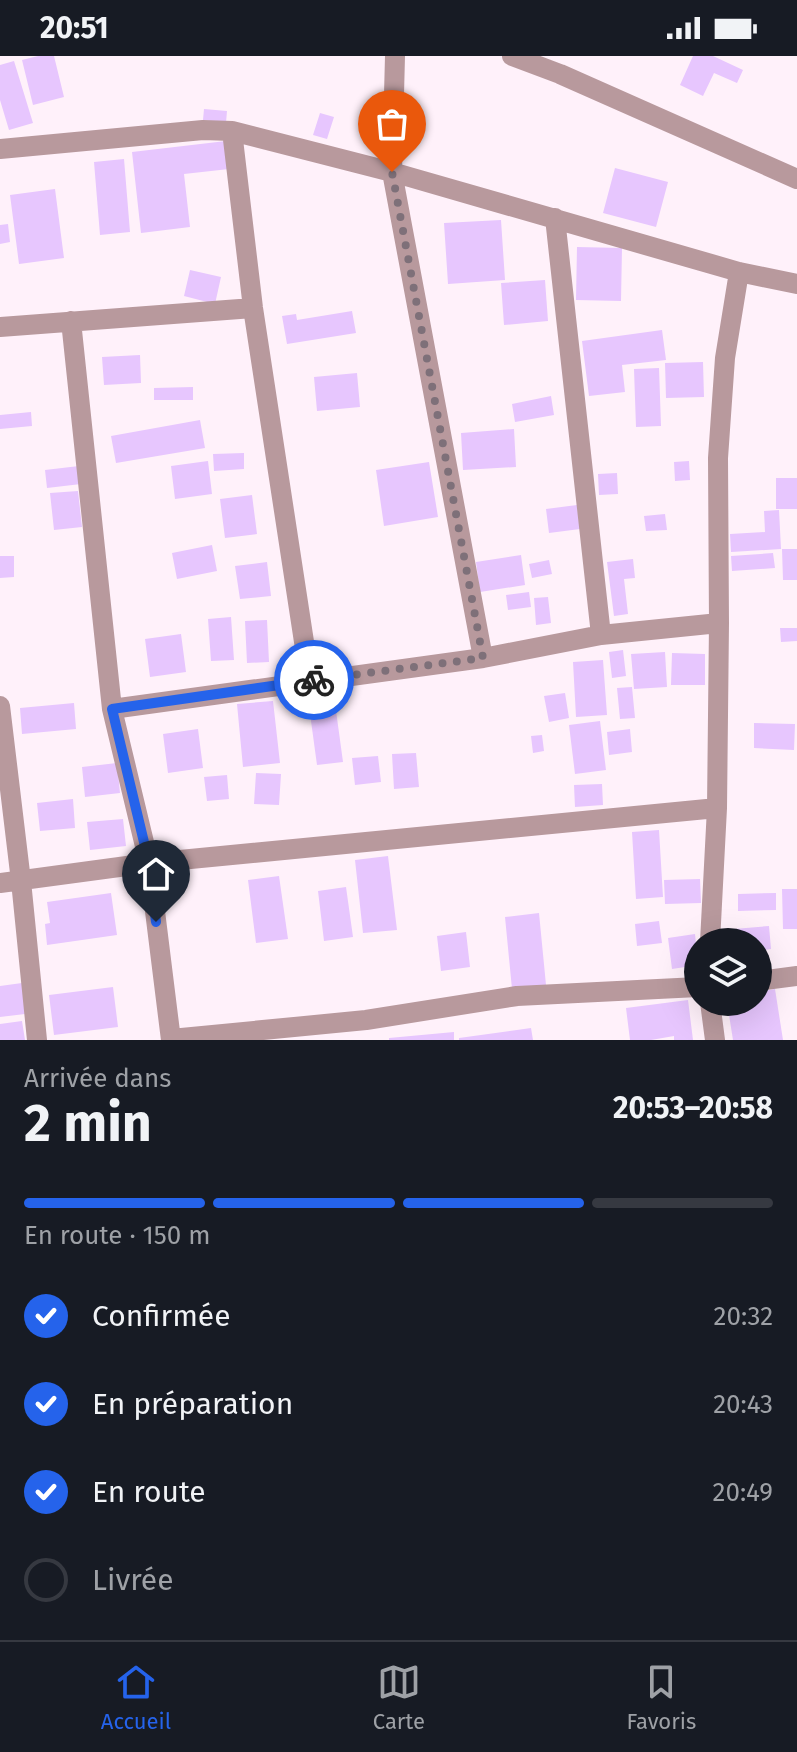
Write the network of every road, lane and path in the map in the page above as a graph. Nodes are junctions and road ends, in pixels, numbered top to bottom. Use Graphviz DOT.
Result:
graph roads {
  1 [pos="395,56"];
  2 [pos="512,56"];
  3 [pos="560,65"];
  4 [pos="232,131"];
  5 [pos="0,149"];
  6 [pos="392,172"];
  7 [pos="797,179"];
  8 [pos="555,218"];
  9 [pos="739,272"];
  10 [pos="797,284"];
  11 [pos="253,308"];
  12 [pos="71,321"];
  13 [pos="0,327"];
  14 [pos="719,623"];
  15 [pos="601,635"];
  16 [pos="483,658"];
  17 [pos="310,681"];
  18 [pos="0,706"];
  19 [pos="112,709"];
  20 [pos="717,808"];
  21 [pos="149,863"];
  22 [pos="21,881"];
  23 [pos="0,883"];
  24 [pos="711,928"];
  25 [pos="797,976"];
  26 [pos="772,979"];
  27 [pos="684,988"];
  28 [pos="712,1016"];
  29 [pos="367,1030"];
  30 [pos="171,1039"];
  31 [pos="37,1040"];
  32 [pos="715,1040"];
  1 -- 6 [label="street"];
  2 -- 3 [label="street"];
  3 -- 7 [label="street"];
  4 -- 5 [label="street"];
  4 -- 6 [label="street"];
  4 -- 11 [label="street"];
  6 -- 8 [label="street"];
  6 -- 16 [label="street"];
  8 -- 9 [label="street"];
  8 -- 15 [label="street"];
  9 -- 10 [label="street"];
  9 -- 14 [label="street"];
  11 -- 12 [label="street"];
  11 -- 17 [label="street"];
  12 -- 13 [label="street"];
  12 -- 19 [label="street"];
  14 -- 15 [label="street"];
  14 -- 20 [label="street"];
  15 -- 16 [label="street"];
  16 -- 17 [label="street"];
  17 -- 19 [label="street"];
  18 -- 22 [label="street"];
  19 -- 21 [label="street"];
  20 -- 21 [label="street"];
  20 -- 24 [label="street"];
  21 -- 22 [label="street"];
  21 -- 30 [label="street"];
  22 -- 23 [label="street"];
  22 -- 31 [label="street"];
  25 -- 26 [label="street"];
  27 -- 29 [label="street"];
  28 -- 32 [label="street"];
  29 -- 30 [label="street"];
}
